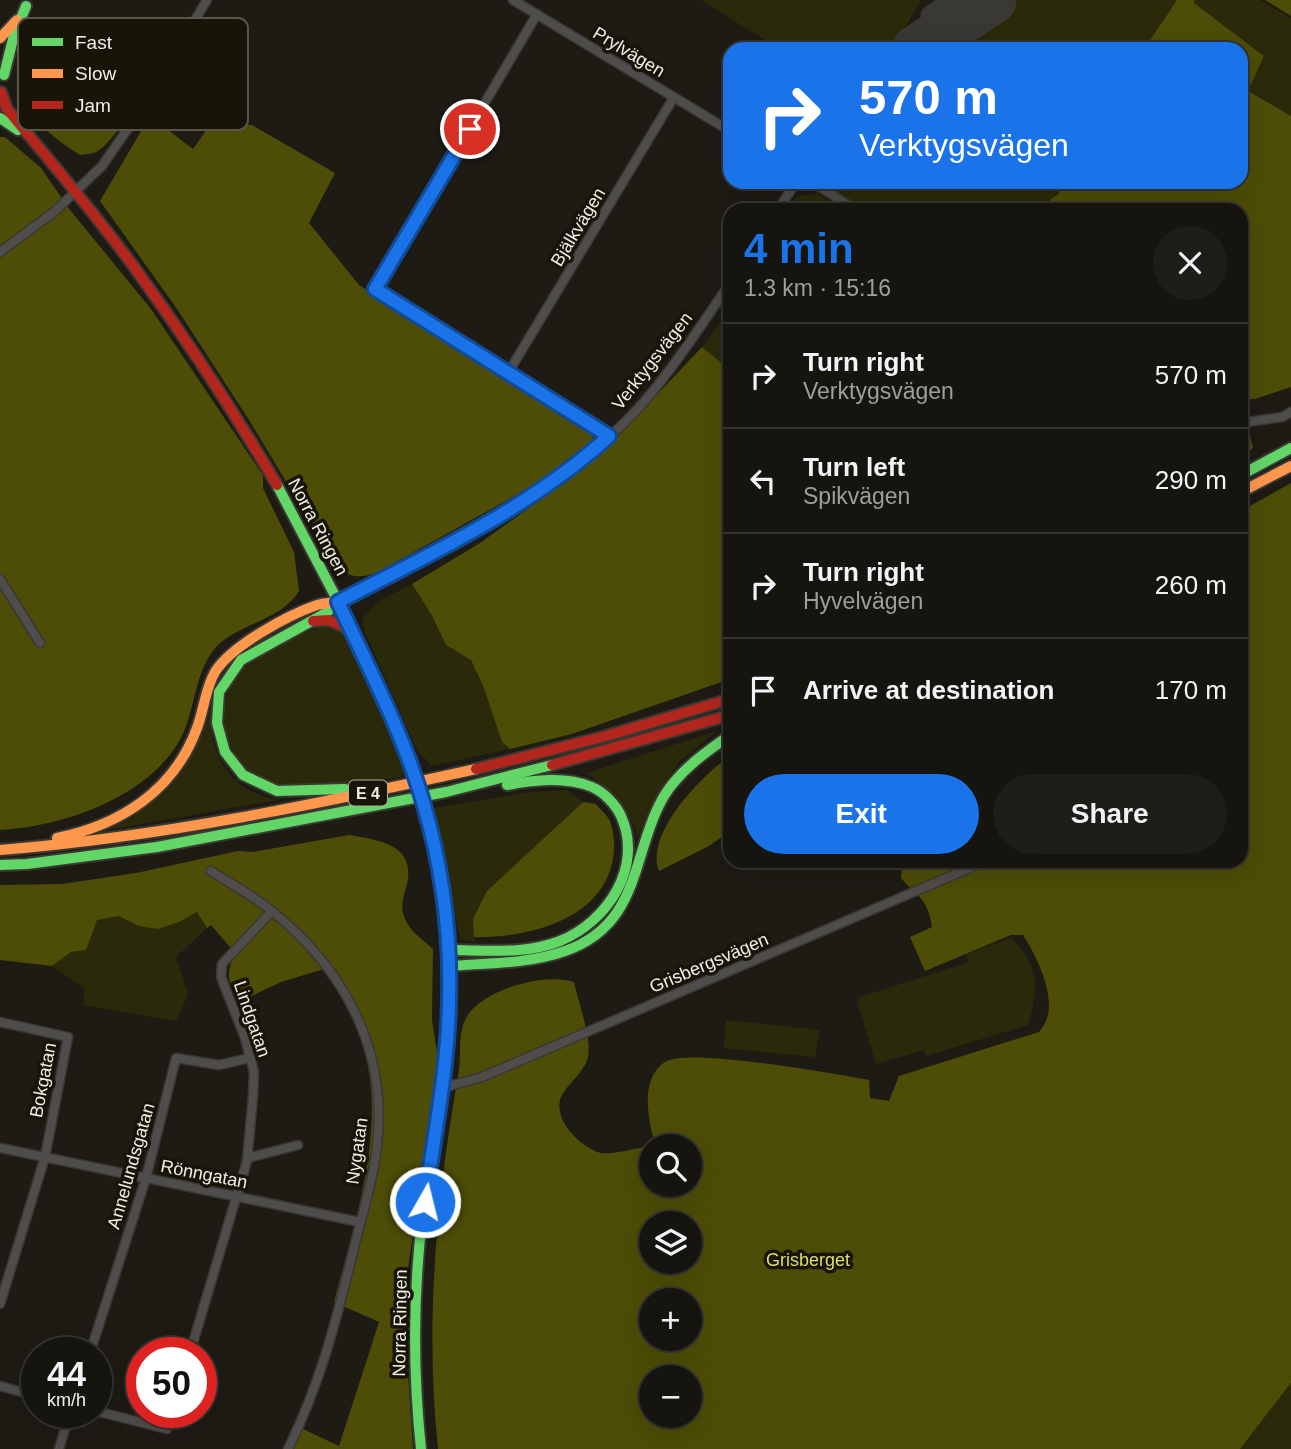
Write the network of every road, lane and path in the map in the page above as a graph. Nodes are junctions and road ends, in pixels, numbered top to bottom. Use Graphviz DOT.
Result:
graph roads {
  1 [pos="206,0"];
  2 [pos="513,0"];
  3 [pos="28,3"];
  4 [pos="537,15"];
  5 [pos="195,18"];
  6 [pos="18,26"];
  7 [pos="0,38"];
  8 [pos="2,70"];
  9 [pos="1,93"];
  10 [pos="674,97"];
  11 [pos="0,118"];
  12 [pos="18,123"];
  13 [pos="723,127"];
  14 [pos="24,130"];
  15 [pos="127,130"];
  16 [pos="30,138"];
  17 [pos="823,189"];
  18 [pos="76,193"];
  19 [pos="845,203"];
  20 [pos="0,252"];
  21 [pos="723,293"];
  22 [pos="508,373"];
  23 [pos="1291,412"];
  24 [pos="1248,422"];
  25 [pos="609,436"];
  26 [pos="1291,448"];
  27 [pos="1291,466"];
  28 [pos="1248,471"];
  29 [pos="1248,488"];
  30 [pos="0,579"];
  31 [pos="338,602"];
  32 [pos="312,621"];
  33 [pos="351,630"];
  34 [pos="40,643"];
  35 [pos="723,701"];
  36 [pos="723,717"];
  37 [pos="723,740"];
  38 [pos="396,787"];
  39 [pos="446,792"];
  40 [pos="0,849"];
  41 [pos="0,865"];
  42 [pos="970,868"];
  43 [pos="211,871"];
  44 [pos="272,911"];
  45 [pos="448,950"];
  46 [pos="449,966"];
  47 [pos="0,1022"];
  48 [pos="249,1058"];
  49 [pos="442,1088"];
  50 [pos="298,1145"];
  51 [pos="0,1148"];
  52 [pos="45,1157"];
  53 [pos="247,1158"];
  54 [pos="146,1178"];
  55 [pos="237,1197"];
  56 [pos="360,1222"];
  57 [pos="0,1304"];
  58 [pos="95,1337"];
  59 [pos="195,1337"];
  60 [pos="0,1386"];
  61 [pos="21,1392"];
  62 [pos="66,1428"];
  63 [pos="59,1449"];
  64 [pos="288,1449"];
  65 [pos="421,1449"];
  1 -- 5 [label="street"];
  2 -- 4 [label="street, Prylvägen"];
  3 -- 7 [label="main road"];
  4 -- 10 [label="street, Prylvägen"];
  4 -- 22 [label="street"];
  6 -- 8 [label="main road"];
  8 -- 9 [label="main road"];
  9 -- 12 [label="main road, Norra Ringen"];
  10 -- 13 [label="street, Prylvägen"];
  10 -- 22 [label="street, Bjälkvägen"];
  11 -- 16 [label="main road, Norra Ringen"];
  14 -- 16 [label="main road, Norra Ringen"];
  15 -- 18 [label="street"];
  16 -- 18 [label="main road, Norra Ringen"];
  17 -- 19 [label="street"];
  18 -- 20 [label="street"];
  18 -- 31 [label="main road, Norra Ringen"];
  21 -- 25 [label="street, Verktygsvägen"];
  22 -- 25 [label="street"];
  23 -- 24 [label="street"];
  25 -- 31 [label="street, Verktygsvägen"];
  26 -- 28 [label="main road"];
  27 -- 29 [label="main road"];
  30 -- 34 [label="street"];
  31 -- 32 [label="main road, E 4"];
  31 -- 33 [label="main road, Norra Ringen"];
  31 -- 40 [label="main road, E 4"];
  32 -- 33 [label="main road"];
  32 -- 38 [label="main road, E 4"];
  33 -- 45 [label="main road, Norra Ringen, bridge"];
  35 -- 38 [label="main road, E 4"];
  36 -- 39 [label="main road, E 4"];
  37 -- 46 [label="main road"];
  38 -- 40 [label="main road, E 4"];
  39 -- 41 [label="main road, E 4"];
  39 -- 45 [label="main road, E 4"];
  42 -- 49 [label="street, Grisbergsvägen"];
  43 -- 44 [label="street, Nygatan"];
  44 -- 48 [label="street, Lindgatan"];
  44 -- 56 [label="street, Nygatan"];
  45 -- 46 [label="main road, Norra Ringen"];
  46 -- 49 [label="main road, Norra Ringen"];
  47 -- 52 [label="street, Bokgatan"];
  48 -- 53 [label="street, Lindgatan"];
  48 -- 54 [label="street, Annelundsgatan"];
  49 -- 65 [label="main road, Norra Ringen"];
  50 -- 53 [label="street"];
  51 -- 52 [label="street, Rönngatan"];
  52 -- 54 [label="street, Rönngatan"];
  52 -- 57 [label="street"];
  53 -- 55 [label="street, Lindgatan"];
  54 -- 55 [label="street, Rönngatan"];
  54 -- 58 [label="street, Annelundsgatan"];
  55 -- 56 [label="street, Rönngatan"];
  55 -- 59 [label="street, Lindgatan"];
  56 -- 64 [label="street, Nygatan"];
  60 -- 61 [label="street"];
  62 -- 63 [label="street"];
}
